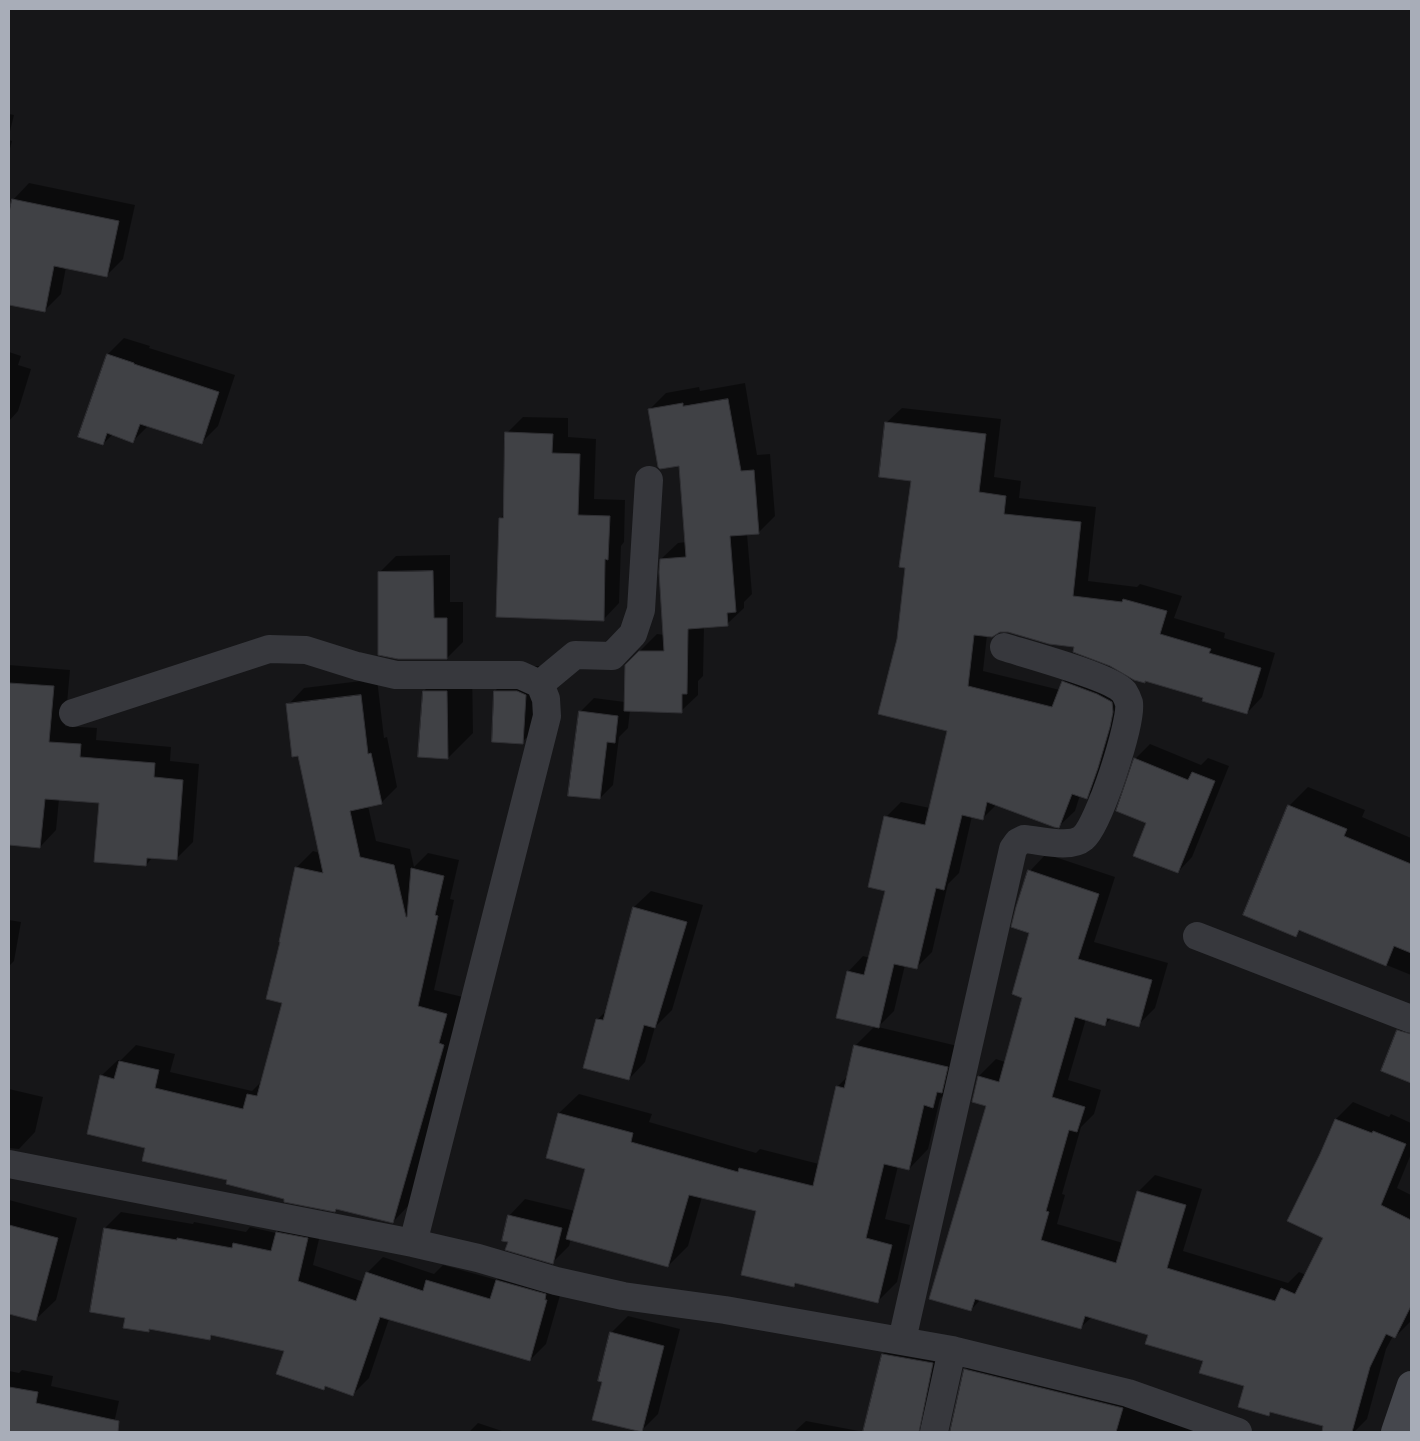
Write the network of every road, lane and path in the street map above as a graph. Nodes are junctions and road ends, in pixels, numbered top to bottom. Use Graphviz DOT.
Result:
graph roads {
  1 [pos="649,480"];
  2 [pos="1004,647"];
  3 [pos="540,684"];
  4 [pos="73,713"];
  5 [pos="1198,936"];
  6 [pos="1411,1019"];
  7 [pos="9,1164"];
  8 [pos="413,1243"];
  9 [pos="902,1340"];
  10 [pos="952,1350"];
  11 [pos="1411,1385"];
  12 [pos="934,1432"];
  13 [pos="1238,1432"];
  14 [pos="1395,1432"];
  1 -- 3 [label="street"];
  2 -- 9 [label="street"];
  3 -- 4 [label="street"];
  3 -- 8 [label="street"];
  5 -- 6 [label="street"];
  7 -- 8 [label="street"];
  8 -- 9 [label="street"];
  9 -- 10 [label="street"];
  10 -- 12 [label="street"];
  10 -- 13 [label="street"];
  11 -- 14 [label="main road"];
}
